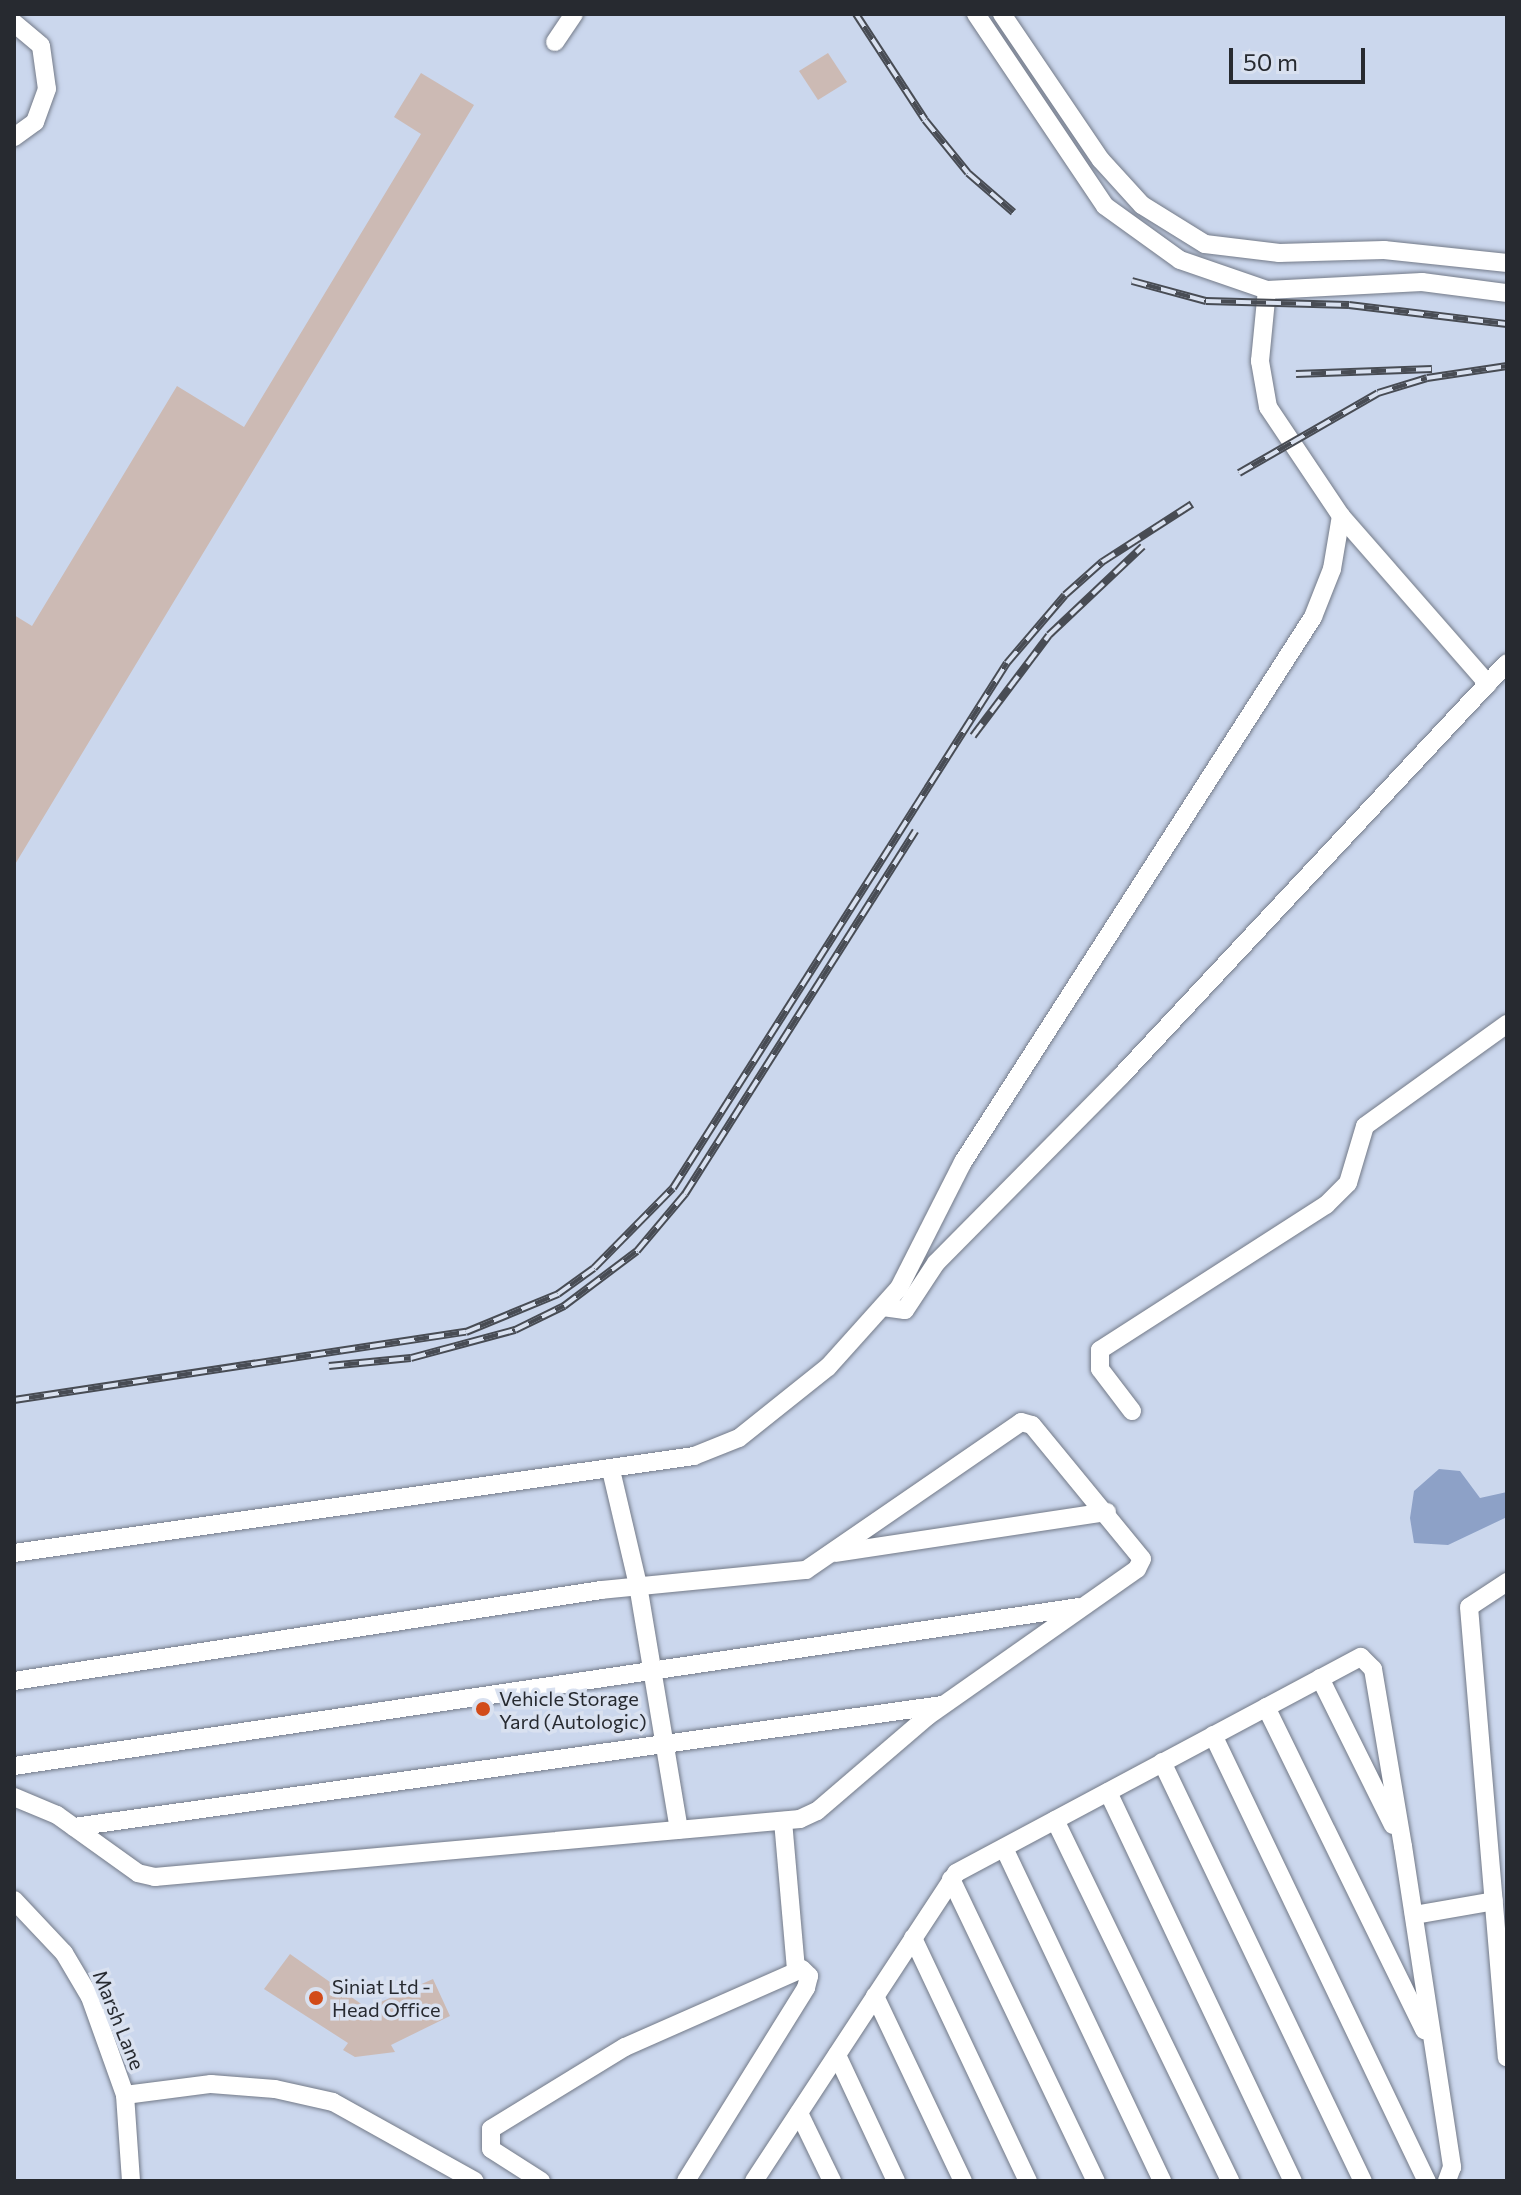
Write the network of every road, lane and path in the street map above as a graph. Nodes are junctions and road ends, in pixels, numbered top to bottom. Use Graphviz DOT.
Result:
graph roads {
  1 [pos="574,14"];
  2 [pos="976,14"];
  3 [pos="1002,14"];
  4 [pos="14,23"];
  5 [pos="555,42"];
  6 [pos="14,137"];
  7 [pos="1328,254"];
  8 [pos="1507,263"];
  9 [pos="1331,285"];
  10 [pos="1267,290"];
  11 [pos="1507,293"];
  12 [pos="1341,516"];
  13 [pos="1507,663"];
  14 [pos="1488,684"];
  15 [pos="1507,1024"];
  16 [pos="883,1307"];
  17 [pos="1132,1411"];
  18 [pos="611,1470"];
  19 [pos="1107,1512"];
  20 [pos="14,1553"];
  21 [pos="833,1553"];
  22 [pos="1507,1582"];
  23 [pos="638,1585"];
  24 [pos="1085,1606"];
  25 [pos="652,1669"];
  26 [pos="1320,1678"];
  27 [pos="14,1681"];
  28 [pos="944,1705"];
  29 [pos="1266,1707"];
  30 [pos="1213,1735"];
  31 [pos="664,1743"];
  32 [pos="1162,1762"];
  33 [pos="14,1766"];
  34 [pos="1108,1792"];
  35 [pos="14,1797"];
  36 [pos="1055,1820"];
  37 [pos="783,1821"];
  38 [pos="74,1827"];
  39 [pos="679,1830"];
  40 [pos="1403,1846"];
  41 [pos="1004,1848"];
  42 [pos="951,1879"];
  43 [pos="14,1900"];
  44 [pos="1494,1901"];
  45 [pos="1414,1915"];
  46 [pos="913,1938"];
  47 [pos="796,1969"];
  48 [pos="875,1996"];
  49 [pos="1432,2046"];
  50 [pos="837,2055"];
  51 [pos="1507,2057"];
  52 [pos="125,2095"];
  53 [pos="799,2113"];
  54 [pos="689,2180"];
  55 [pos="131,2181"];
  56 [pos="475,2181"];
  57 [pos="541,2181"];
  58 [pos="754,2181"];
  59 [pos="832,2181"];
  60 [pos="896,2181"];
  61 [pos="963,2181"];
  62 [pos="1028,2181"];
  63 [pos="1096,2181"];
  64 [pos="1162,2181"];
  65 [pos="1230,2181"];
  66 [pos="1293,2181"];
  67 [pos="1363,2181"];
  68 [pos="1427,2181"];
  69 [pos="1447,2181"];
  1 -- 5 [label="street"];
  2 -- 10 [label="street"];
  3 -- 7 [label="street"];
  4 -- 6 [label="street"];
  7 -- 8 [label="street"];
  7 -- 9 [label="street"];
  9 -- 10 [label="street"];
  9 -- 11 [label="street"];
  10 -- 12 [label="street"];
  12 -- 14 [label="street"];
  12 -- 16 [label="street"];
  13 -- 14 [label="street"];
  14 -- 16 [label="street"];
  15 -- 17 [label="street"];
  16 -- 18 [label="street"];
  18 -- 20 [label="street"];
  18 -- 23 [label="street"];
  19 -- 21 [label="street"];
  19 -- 21 [label="street"];
  19 -- 24 [label="street"];
  21 -- 23 [label="street"];
  22 -- 44 [label="street"];
  23 -- 25 [label="street"];
  23 -- 27 [label="street"];
  24 -- 25 [label="street"];
  24 -- 28 [label="street"];
  25 -- 31 [label="street"];
  25 -- 33 [label="street"];
  26 -- 29 [label="street"];
  26 -- 40 [label="street"];
  26 -- 40 [label="street"];
  28 -- 31 [label="street"];
  28 -- 37 [label="street"];
  29 -- 30 [label="street"];
  29 -- 49 [label="street"];
  30 -- 32 [label="street"];
  30 -- 68 [label="street"];
  31 -- 38 [label="street"];
  31 -- 39 [label="street"];
  32 -- 34 [label="street"];
  32 -- 67 [label="street"];
  34 -- 36 [label="street"];
  34 -- 66 [label="street"];
  35 -- 38 [label="street"];
  36 -- 41 [label="street"];
  36 -- 65 [label="street"];
  37 -- 39 [label="street"];
  37 -- 47 [label="street"];
  38 -- 39 [label="street"];
  40 -- 45 [label="street"];
  41 -- 42 [label="street"];
  41 -- 64 [label="street"];
  42 -- 46 [label="street"];
  42 -- 63 [label="street"];
  43 -- 52 [label="street, Marsh Lane"];
  44 -- 45 [label="street"];
  44 -- 51 [label="street"];
  45 -- 49 [label="street"];
  46 -- 48 [label="street"];
  46 -- 62 [label="street"];
  47 -- 54 [label="street"];
  47 -- 57 [label="street"];
  48 -- 50 [label="street"];
  48 -- 61 [label="street"];
  49 -- 69 [label="street"];
  50 -- 53 [label="street"];
  50 -- 60 [label="street"];
  52 -- 55 [label="street"];
  52 -- 56 [label="street, Marsh Lane"];
  53 -- 58 [label="street"];
  53 -- 59 [label="street"];
}
